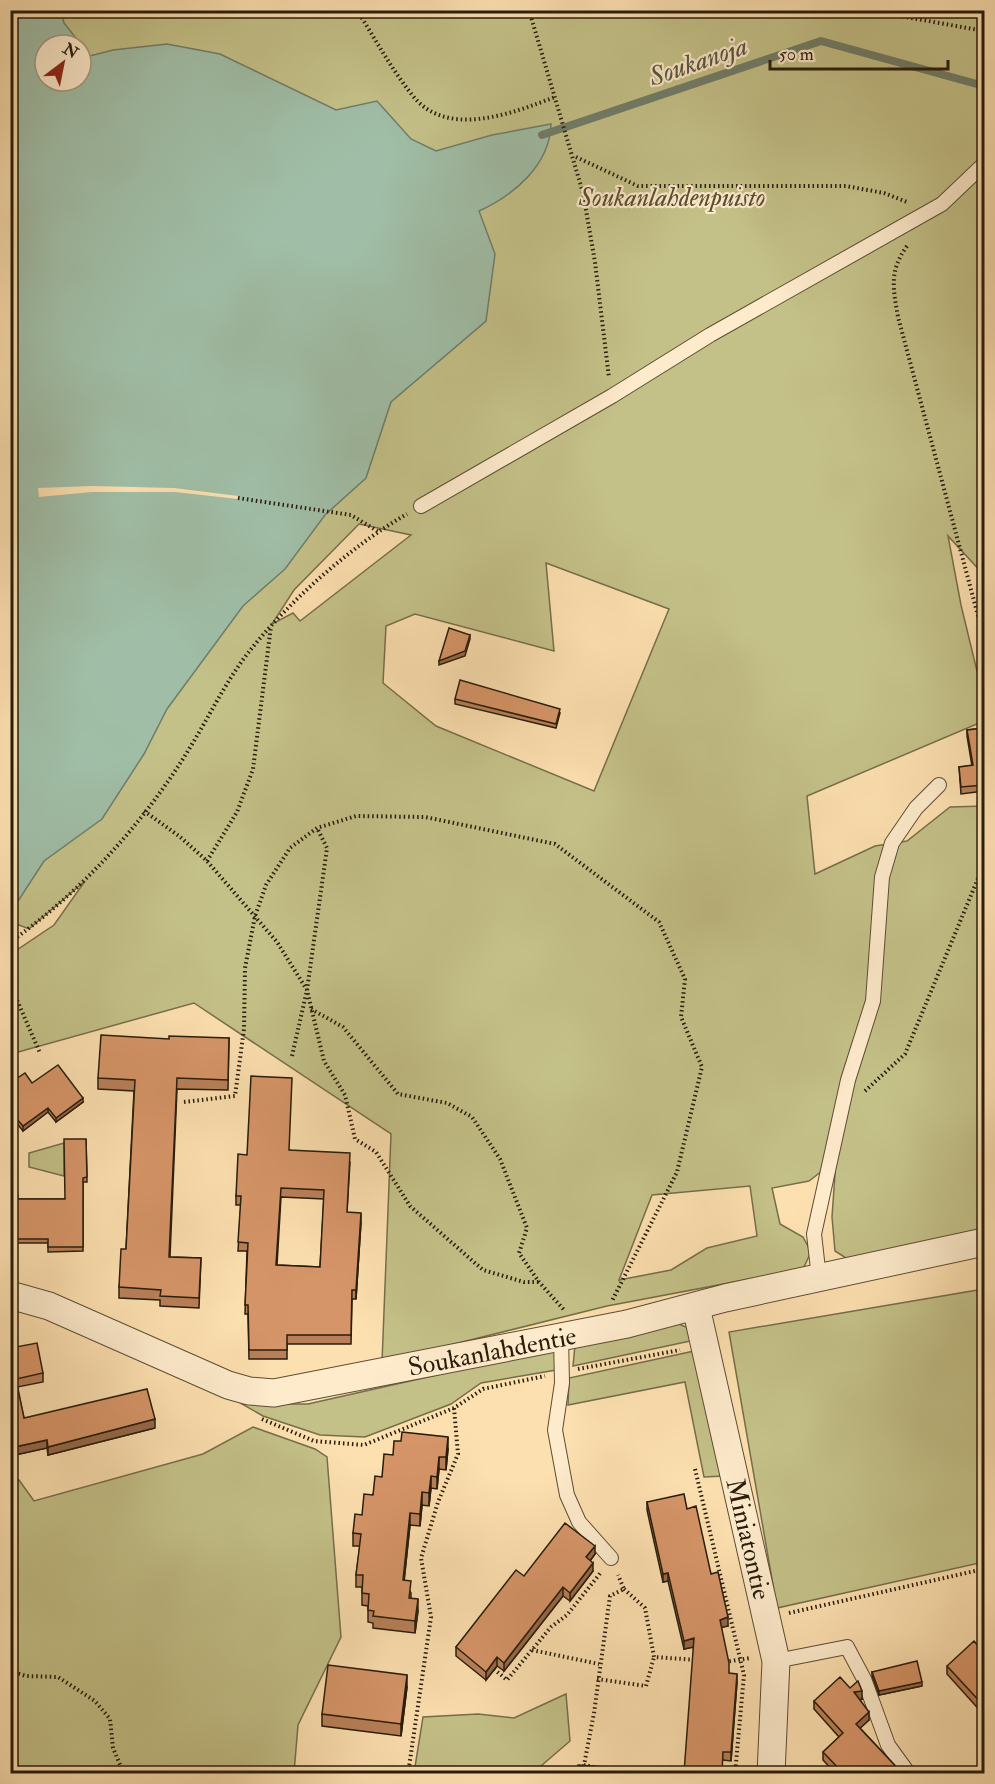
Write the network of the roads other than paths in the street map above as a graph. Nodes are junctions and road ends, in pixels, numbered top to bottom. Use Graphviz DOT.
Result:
graph roads {
  1 [pos="984,164"];
  2 [pos="421,506"];
  3 [pos="939,785"];
  4 [pos="984,1242"];
  5 [pos="819,1278"];
  6 [pos="10,1295"];
  7 [pos="696,1307"];
  8 [pos="577,1333"];
  9 [pos="611,1558"];
  10 [pos="775,1655"];
  11 [pos="771,1773"];
  12 [pos="909,1773"];
  1 -- 2 [label="lane"];
  3 -- 5 [label="lane"];
  4 -- 5 [label="street, Soukanlahdentie"];
  5 -- 7 [label="street, Soukanlahdentie"];
  6 -- 8 [label="street, Soukanlahdentie"];
  7 -- 8 [label="street, Soukanlahdentie"];
  7 -- 10 [label="street, Miniatontie"];
  8 -- 9 [label="lane"];
  10 -- 11 [label="street, Miniatontie"];
  10 -- 12 [label="lane"];
}
